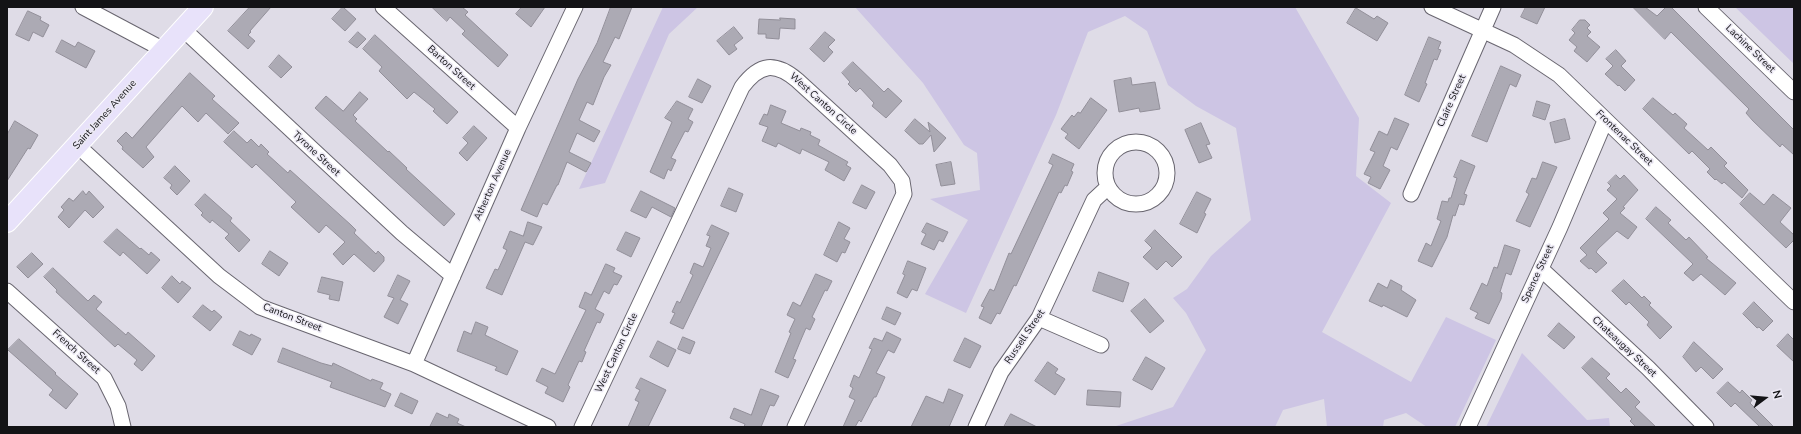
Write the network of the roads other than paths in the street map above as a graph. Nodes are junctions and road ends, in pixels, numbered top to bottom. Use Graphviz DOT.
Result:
graph roads {
  1 [pos="84,7"];
  2 [pos="203,7"];
  3 [pos="383,7"];
  4 [pos="575,7"];
  5 [pos="1432,7"];
  6 [pos="1493,7"];
  7 [pos="1706,7"];
  8 [pos="183,29"];
  9 [pos="1482,31"];
  10 [pos="164,50"];
  11 [pos="1794,92"];
  12 [pos="1605,121"];
  13 [pos="518,128"];
  14 [pos="77,146"];
  15 [pos="1108,187"];
  16 [pos="1411,194"];
  17 [pos="7,222"];
  18 [pos="1541,269"];
  19 [pos="453,276"];
  20 [pos="7,291"];
  21 [pos="1794,302"];
  22 [pos="1040,318"];
  23 [pos="1101,345"];
  24 [pos="414,364"];
  25 [pos="124,427"];
  26 [pos="548,427"];
  27 [pos="582,427"];
  28 [pos="795,427"];
  29 [pos="976,427"];
  30 [pos="1468,427"];
  31 [pos="1706,427"];
  1 -- 10 [label="street"];
  2 -- 8 [label="main road, Saint James Avenue"];
  3 -- 13 [label="street, Barton Street"];
  4 -- 13 [label="street, Atherton Avenue"];
  5 -- 9 [label="street, Frontenac Street"];
  6 -- 9 [label="street, Claire Street"];
  7 -- 11 [label="street, Lachine Street"];
  8 -- 10 [label="main road, Saint James Avenue"];
  8 -- 19 [label="street, Tyrone Street"];
  9 -- 12 [label="street, Frontenac Street"];
  9 -- 16 [label="street, Claire Street"];
  10 -- 14 [label="main road, Saint James Avenue"];
  12 -- 18 [label="street, Spence Street"];
  12 -- 21 [label="street, Frontenac Street"];
  13 -- 19 [label="street, Atherton Avenue"];
  14 -- 17 [label="main road, Saint James Avenue"];
  14 -- 24 [label="street, Canton Street"];
  15 -- 15 [label="street"];
  15 -- 22 [label="street, Russell Street"];
  18 -- 30 [label="street, Spence Street"];
  18 -- 31 [label="street, Chateaugay Street"];
  19 -- 24 [label="street, Atherton Avenue"];
  20 -- 25 [label="street, French Street"];
  22 -- 23 [label="street"];
  22 -- 29 [label="street, Russell Street"];
  24 -- 26 [label="street, Canton Street"];
  27 -- 28 [label="street, West Canton Circle"];
}
